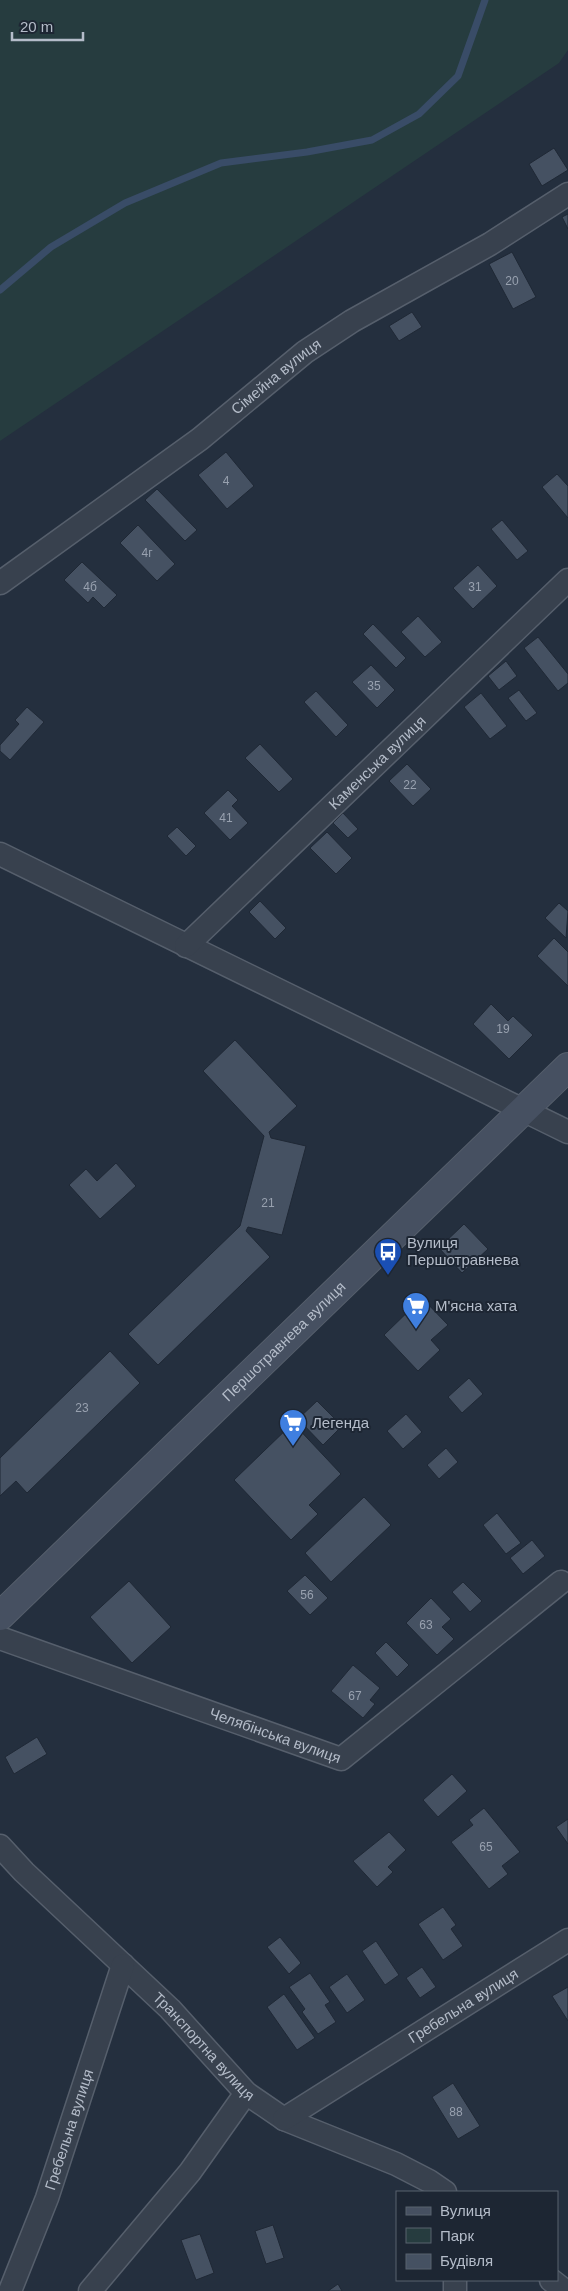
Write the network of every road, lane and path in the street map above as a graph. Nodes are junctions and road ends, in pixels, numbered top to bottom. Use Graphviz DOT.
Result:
graph roads {
  1 [pos="568,194"];
  2 [pos="568,580"];
  3 [pos="0,583"];
  4 [pos="0,854"];
  5 [pos="186,946"];
  6 [pos="568,1067"];
  7 [pos="524,1110"];
  8 [pos="568,1132"];
  9 [pos="561,1582"];
  10 [pos="0,1616"];
  11 [pos="0,1638"];
  12 [pos="0,1846"];
  13 [pos="568,1940"];
  14 [pos="124,1966"];
  15 [pos="246,2093"];
  16 [pos="284,2119"];
  17 [pos="444,2191"];
  18 [pos="552,2281"];
  19 [pos="10,2291"];
  20 [pos="90,2291"];
  21 [pos="564,2291"];
  1 -- 3 [label="street, Сімейна вулиця"];
  2 -- 5 [label="street, Каменська вулиця"];
  4 -- 5 [label="street"];
  5 -- 7 [label="street"];
  6 -- 7 [label="street, Першотравнева вулиця"];
  7 -- 8 [label="street"];
  7 -- 10 [label="street, Першотравнева вулиця"];
  9 -- 11 [label="street, Челябінська вулиця"];
  12 -- 14 [label="street, Транспортна вулиця"];
  13 -- 16 [label="street, Гребельна вулиця"];
  14 -- 15 [label="street, Транспортна вулиця"];
  14 -- 19 [label="street, Гребельна вулиця"];
  15 -- 16 [label="street, Транспортна вулиця"];
  15 -- 20 [label="street"];
  16 -- 17 [label="street, Транспортна вулиця"];
  18 -- 21 [label="street"];
}
